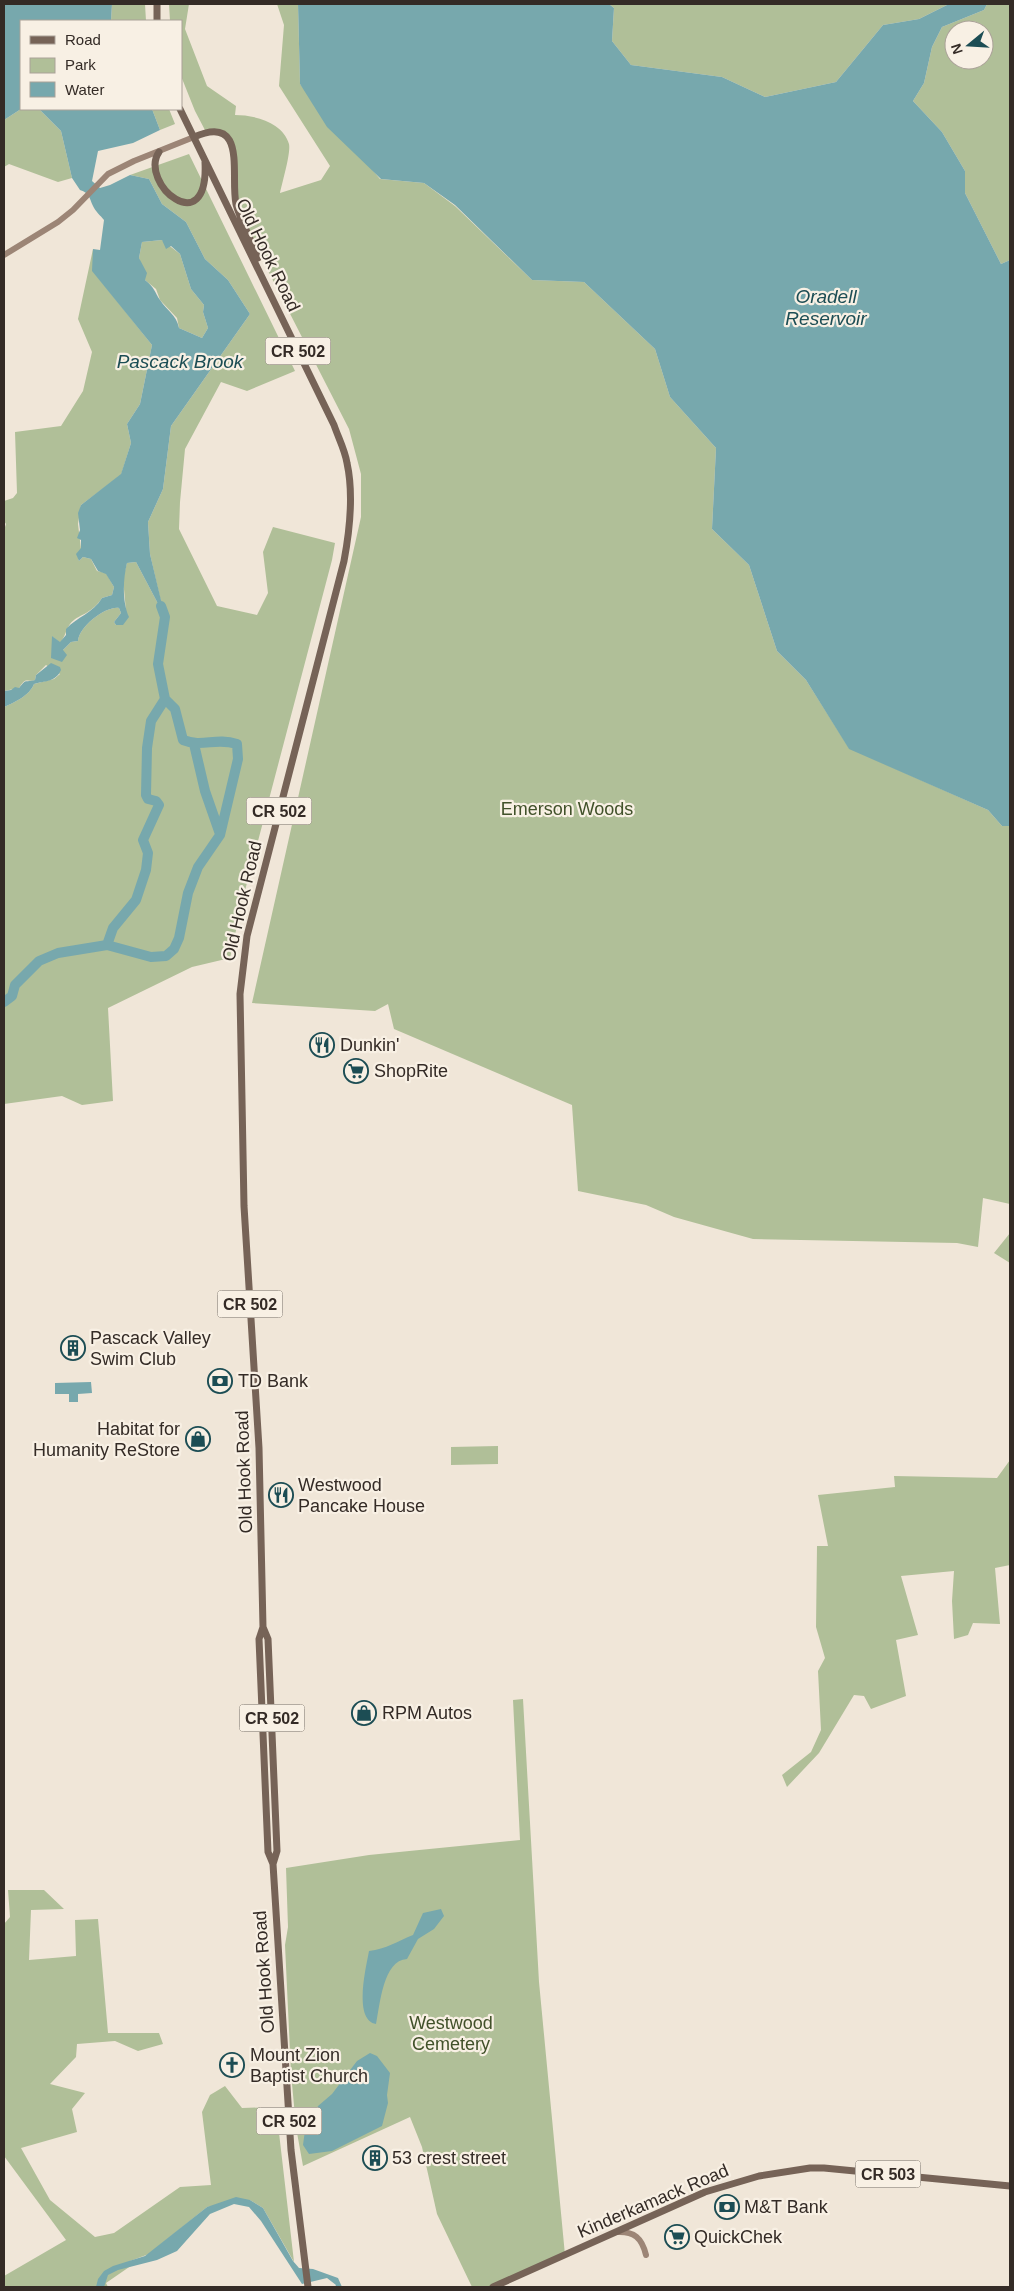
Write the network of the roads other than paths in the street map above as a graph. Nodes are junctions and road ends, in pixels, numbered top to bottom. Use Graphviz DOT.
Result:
graph roads {
  1 [pos="156,4"];
  2 [pos="157,20"];
  3 [pos="180,110"];
  4 [pos="194,138"];
  5 [pos="159,152"];
  6 [pos="205,159"];
  7 [pos="4,255"];
  8 [pos="266,283"];
  9 [pos="1010,2186"];
  10 [pos="616,2232"];
  11 [pos="646,2255"];
  12 [pos="308,2286"];
  13 [pos="493,2287"];
  1 -- 2 [label="main road"];
  3 -- 4 [label="main road, Old Hook Road / CR 502"];
  4 -- 5 [label="street"];
  4 -- 6 [label="main road, Old Hook Road / CR 502"];
  4 -- 8 [label="main road"];
  5 -- 6 [label="main road"];
  5 -- 7 [label="street"];
  6 -- 8 [label="main road, Old Hook Road / CR 502"];
  8 -- 12 [label="main road, Old Hook Road / CR 502"];
  9 -- 10 [label="main road, Kinderkamack Road / CR 503"];
  10 -- 11 [label="street"];
  10 -- 13 [label="main road, Kinderkamack Road / CR 503"];
}
